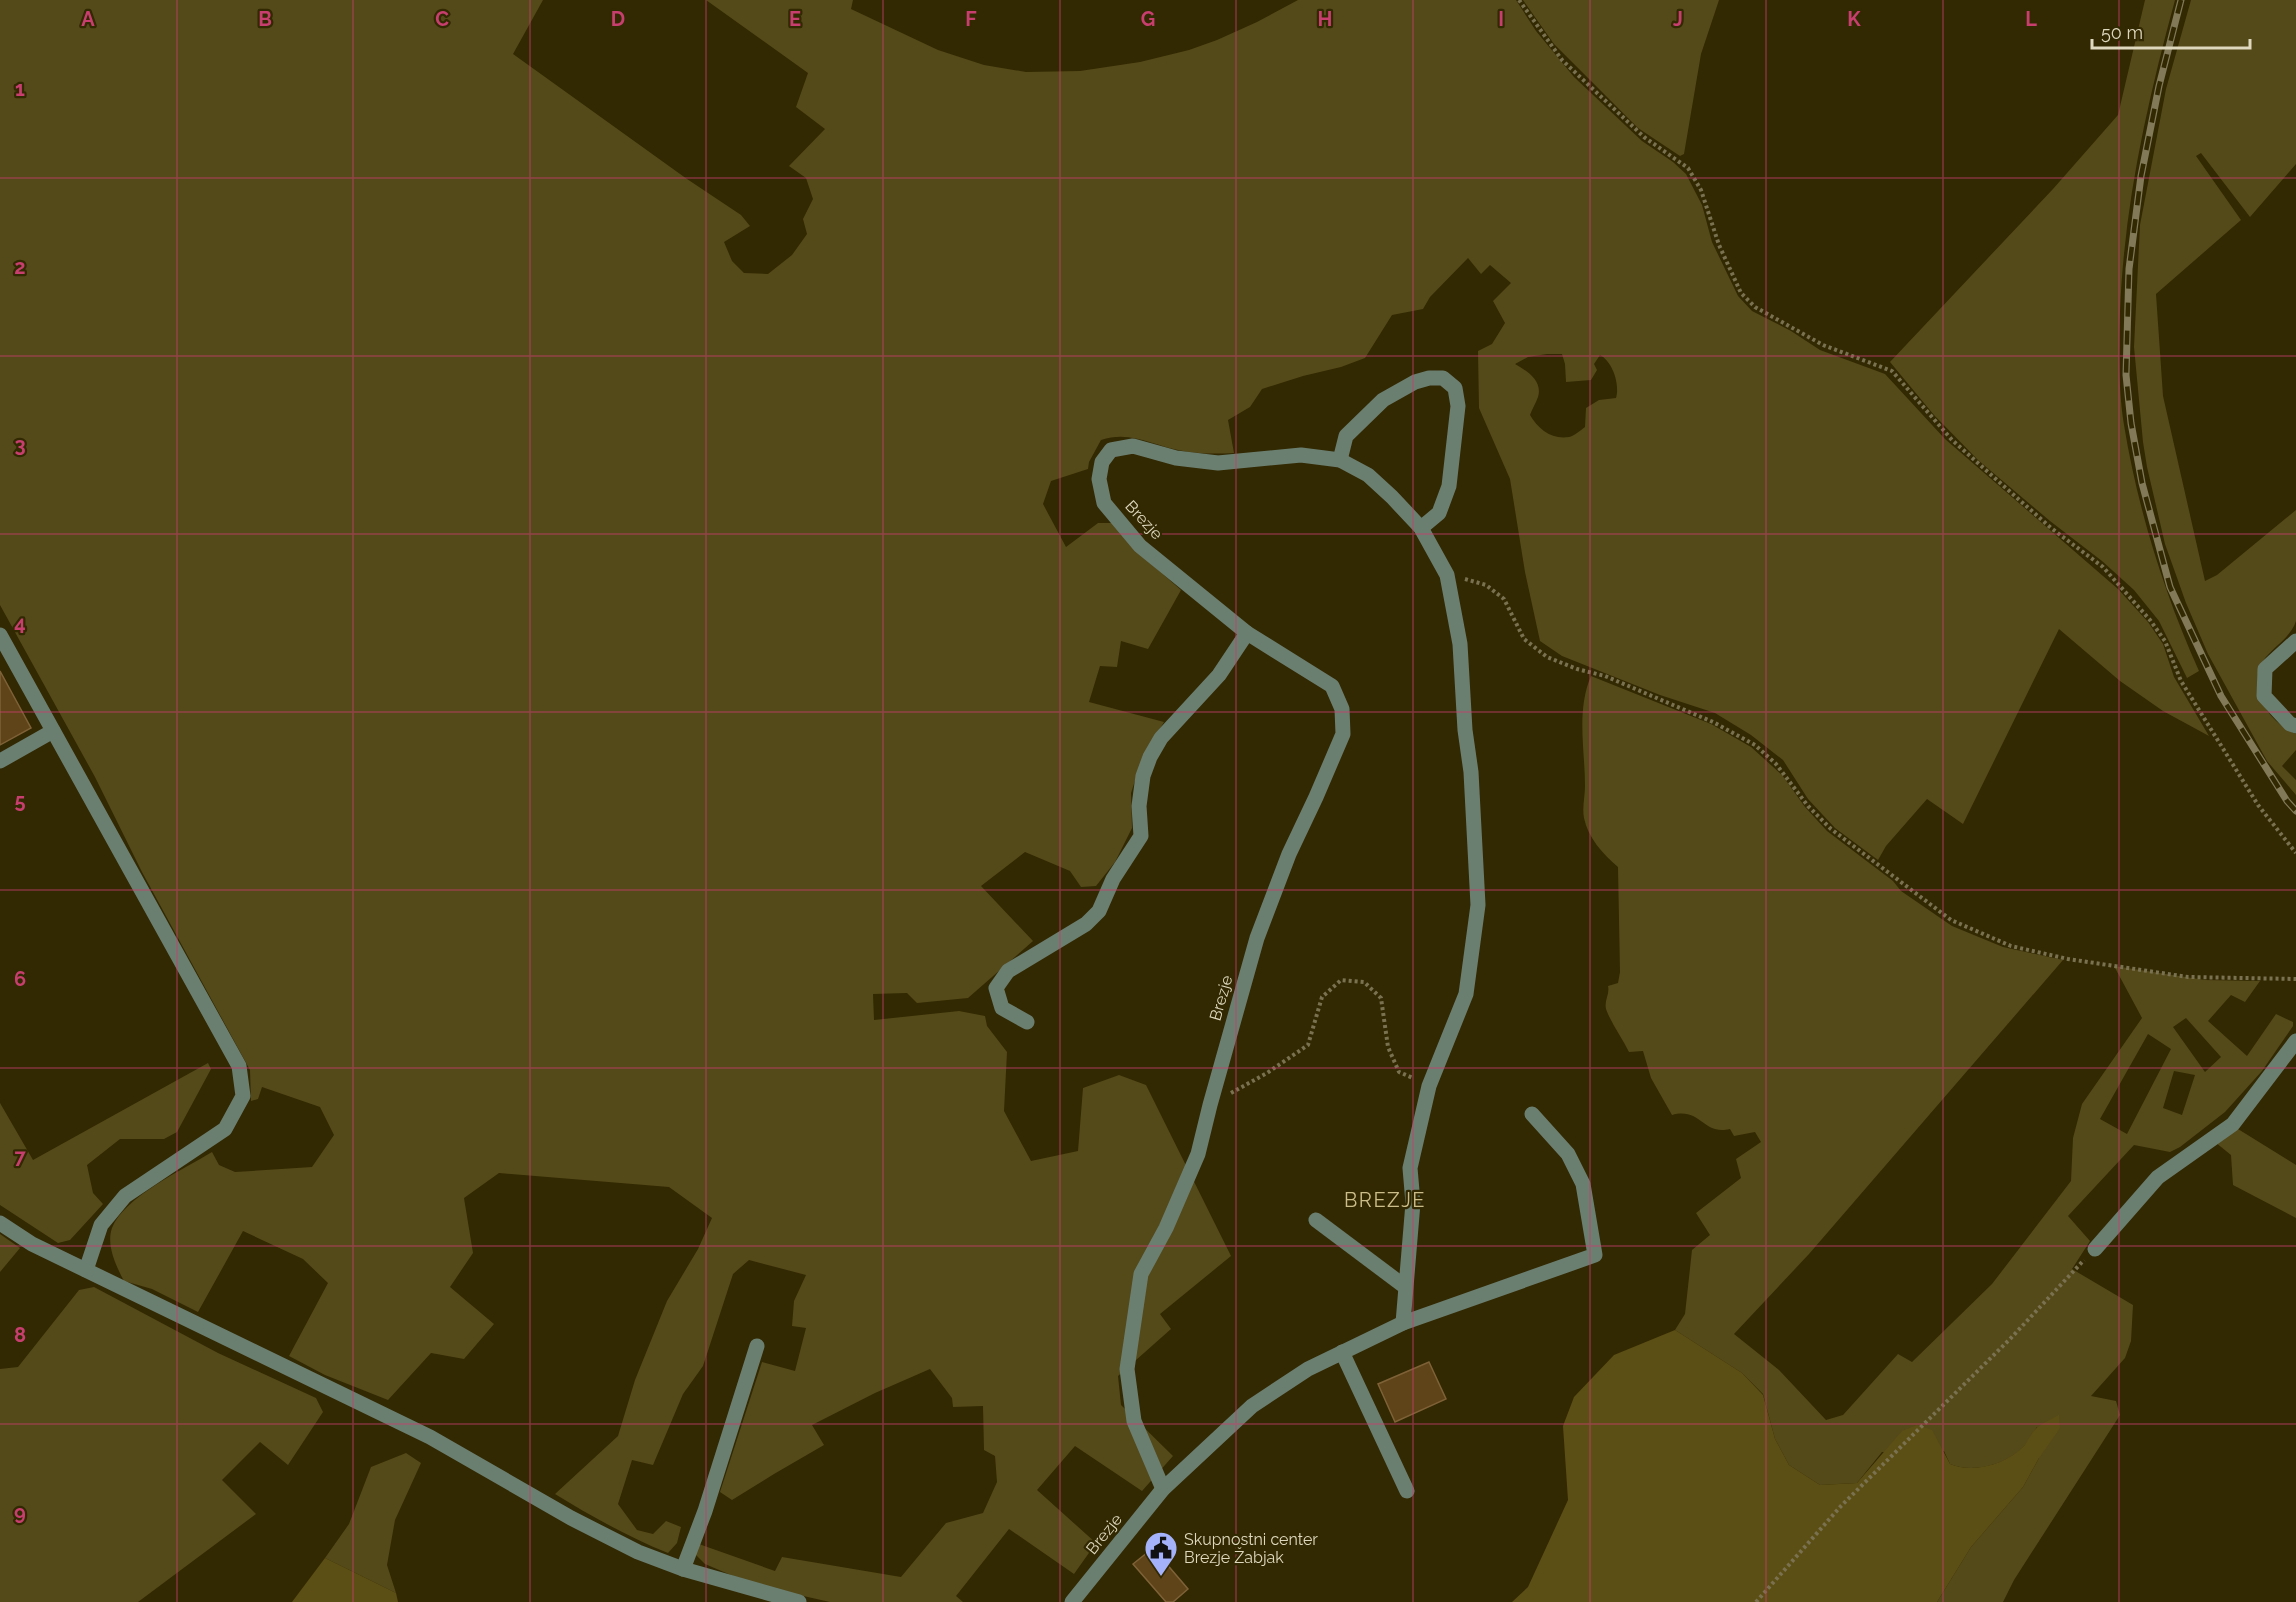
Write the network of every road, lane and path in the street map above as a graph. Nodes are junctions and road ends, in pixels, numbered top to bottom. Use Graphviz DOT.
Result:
graph roads {
  1 [pos="1519,0"];
  2 [pos="1340,460"];
  3 [pos="1421,528"];
  4 [pos="1447,575"];
  5 [pos="1247,633"];
  6 [pos="0,635"];
  7 [pos="2296,641"];
  8 [pos="2296,726"];
  9 [pos="53,731"];
  10 [pos="0,761"];
  11 [pos="2296,853"];
  12 [pos="2296,979"];
  13 [pos="1027,1022"];
  14 [pos="2296,1041"];
  15 [pos="1429,1086"];
  16 [pos="1210,1105"];
  17 [pos="1532,1114"];
  18 [pos="1316,1220"];
  19 [pos="0,1223"];
  20 [pos="2095,1249"];
  21 [pos="86,1270"];
  22 [pos="1404,1286"];
  23 [pos="1403,1323"];
  24 [pos="757,1346"];
  25 [pos="1342,1352"];
  26 [pos="1163,1489"];
  27 [pos="1407,1491"];
  28 [pos="683,1569"];
  29 [pos="799,1602"];
  30 [pos="1072,1602"];
  31 [pos="1756,1602"];
  1 -- 11 [label="path"];
  2 -- 3 [label="street, Brezje"];
  2 -- 3 [label="street"];
  2 -- 5 [label="street, Brezje"];
  3 -- 4 [label="street, Brezje"];
  4 -- 12 [label="path"];
  4 -- 15 [label="street, Brezje"];
  5 -- 13 [label="street"];
  5 -- 16 [label="street, Brezje"];
  6 -- 9 [label="street"];
  7 -- 8 [label="street"];
  9 -- 10 [label="street"];
  9 -- 21 [label="street"];
  14 -- 20 [label="street"];
  15 -- 16 [label="path"];
  15 -- 22 [label="street, Brezje"];
  16 -- 26 [label="street, Brezje"];
  17 -- 23 [label="street, Brezje"];
  18 -- 22 [label="street"];
  19 -- 21 [label="street"];
  20 -- 31 [label="path"];
  21 -- 28 [label="street"];
  22 -- 23 [label="street, Brezje"];
  23 -- 25 [label="street, Brezje"];
  24 -- 28 [label="street"];
  25 -- 26 [label="street, Brezje"];
  25 -- 27 [label="street"];
  26 -- 30 [label="street, Brezje"];
  28 -- 29 [label="street"];
}
